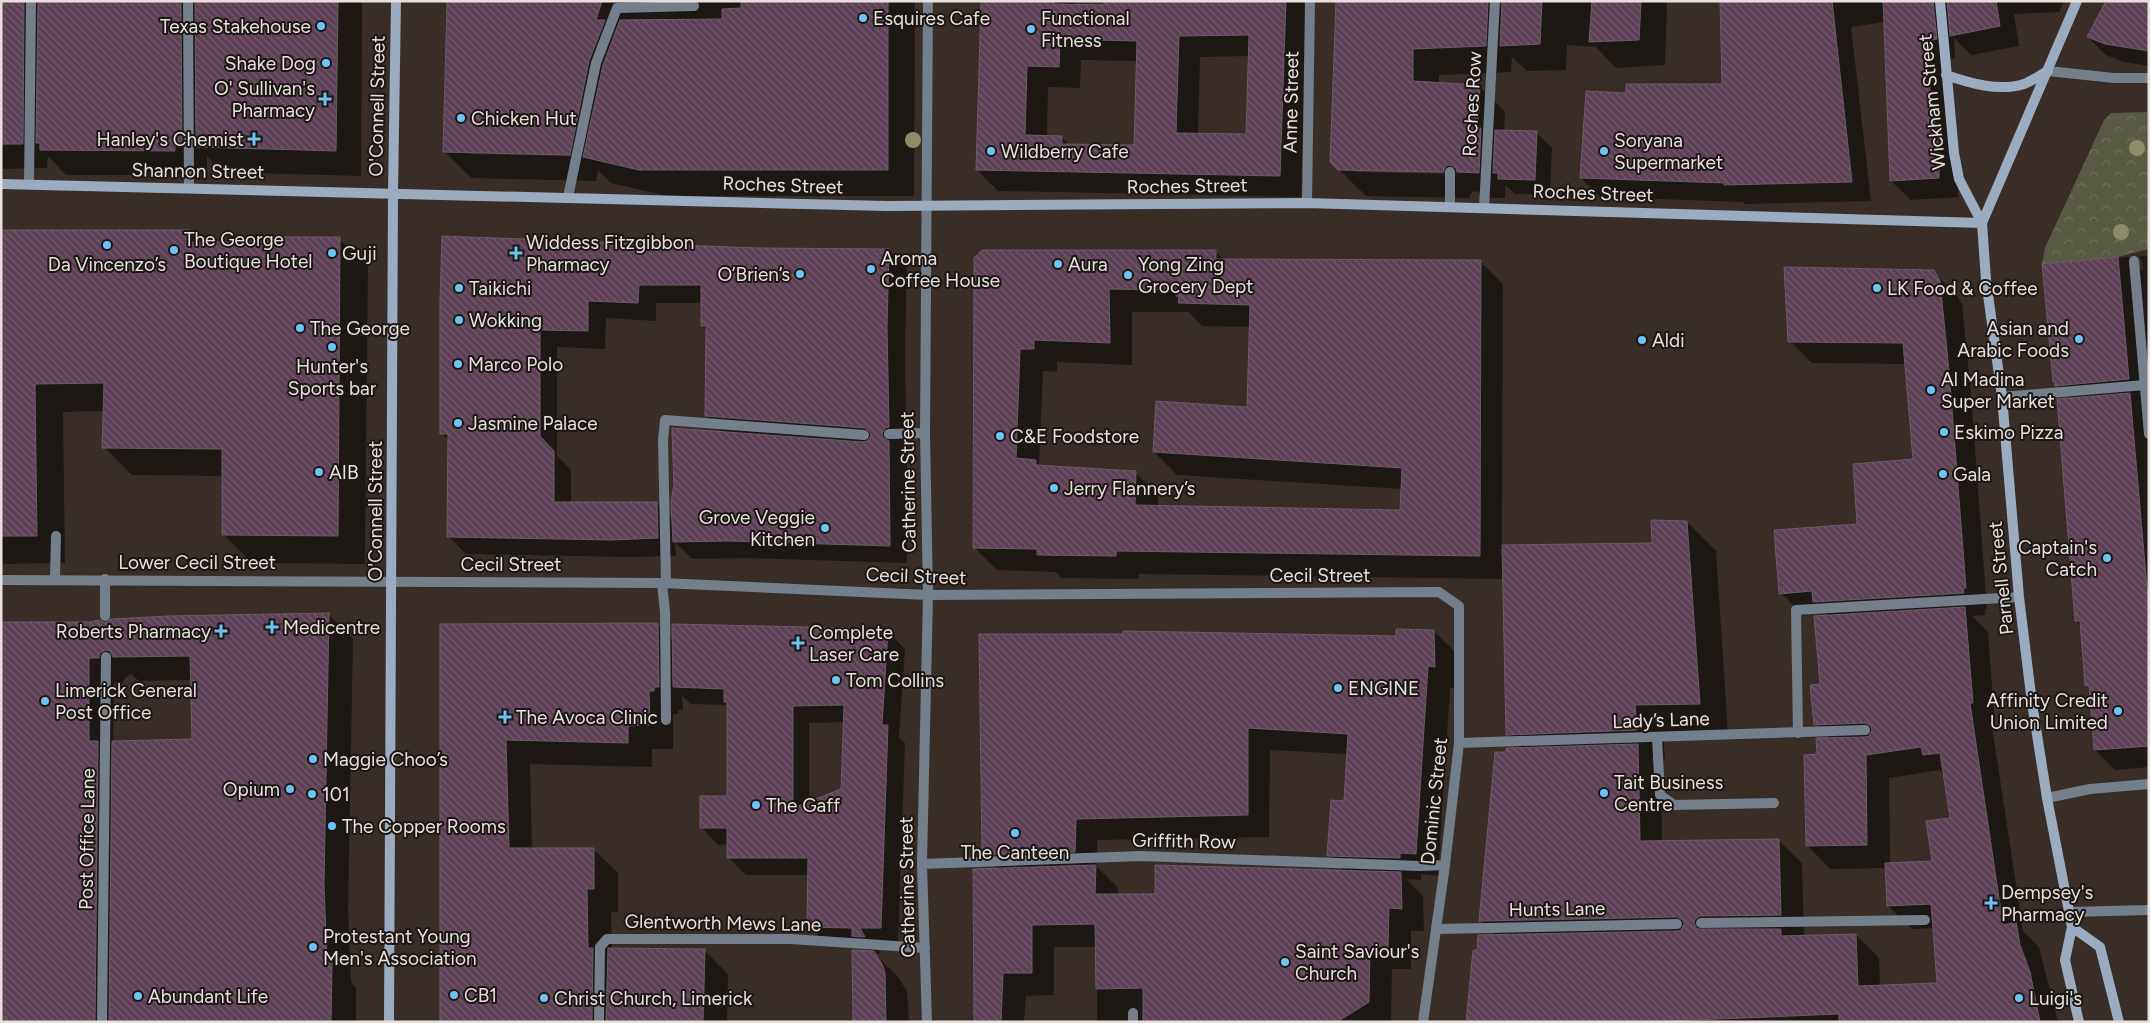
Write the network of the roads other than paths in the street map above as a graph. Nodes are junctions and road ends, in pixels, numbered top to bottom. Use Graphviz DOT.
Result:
graph roads {
  1 [pos="31,1"];
  2 [pos="188,1"];
  3 [pos="396,1"];
  4 [pos="928,1"];
  5 [pos="1310,1"];
  6 [pos="1495,1"];
  7 [pos="1940,1"];
  8 [pos="2077,1"];
  9 [pos="694,6"];
  10 [pos="2048,71"];
  11 [pos="1946,75"];
  12 [pos="2149,78"];
  13 [pos="1450,172"];
  14 [pos="1,184"];
  15 [pos="29,184"];
  16 [pos="188,188"];
  17 [pos="393,192"];
  18 [pos="568,197"];
  19 [pos="1307,203"];
  20 [pos="926,206"];
  21 [pos="1450,207"];
  22 [pos="1484,208"];
  23 [pos="1982,223"];
  24 [pos="2134,261"];
  25 [pos="2145,385"];
  26 [pos="2002,397"];
  27 [pos="925,433"];
  28 [pos="889,434"];
  29 [pos="2149,434"];
  30 [pos="864,435"];
  31 [pos="56,536"];
  32 [pos="55,579"];
  33 [pos="105,579"];
  34 [pos="1,580"];
  35 [pos="392,581"];
  36 [pos="664,583"];
  37 [pos="1439,592"];
  38 [pos="928,595"];
  39 [pos="2019,597"];
  40 [pos="105,616"];
  41 [pos="106,657"];
  42 [pos="666,720"];
  43 [pos="1864,730"];
  44 [pos="1798,733"];
  45 [pos="1657,738"];
  46 [pos="1459,743"];
  47 [pos="2149,784"];
  48 [pos="2046,798"];
  49 [pos="1774,803"];
  50 [pos="922,864"];
  51 [pos="1445,865"];
  52 [pos="2149,910"];
  53 [pos="2069,912"];
  54 [pos="1925,920"];
  55 [pos="1701,923"];
  56 [pos="1677,924"];
  57 [pos="2072,927"];
  58 [pos="1436,929"];
  59 [pos="925,948"];
  60 [pos="102,1022"];
  61 [pos="389,1022"];
  62 [pos="599,1022"];
  63 [pos="927,1022"];
  64 [pos="1422,1022"];
  65 [pos="2079,1022"];
  66 [pos="2119,1022"];
  1 -- 15 [label="street"];
  2 -- 16 [label="street"];
  3 -- 17 [label="main road, O'Connell Street"];
  4 -- 20 [label="street, Catherine Street"];
  5 -- 19 [label="street, Anne Street"];
  6 -- 22 [label="street, Roches Row"];
  7 -- 11 [label="main road, Wickham Street"];
  8 -- 10 [label="main road"];
  9 -- 18 [label="street"];
  10 -- 11 [label="main road"];
  10 -- 12 [label="street"];
  10 -- 23 [label="main road"];
  11 -- 23 [label="main road, Wickham Street"];
  13 -- 21 [label="street"];
  14 -- 15 [label="main road, Shannon Street"];
  15 -- 16 [label="main road, Shannon Street"];
  16 -- 17 [label="main road, Shannon Street"];
  17 -- 18 [label="main road, Roches Street"];
  17 -- 35 [label="main road, O'Connell Street"];
  18 -- 20 [label="main road, Roches Street"];
  19 -- 20 [label="main road, Roches Street"];
  19 -- 21 [label="main road, Roches Street"];
  20 -- 27 [label="street, Catherine Street"];
  21 -- 22 [label="main road, Roches Street"];
  22 -- 23 [label="main road, Roches Street"];
  23 -- 26 [label="main road, Parnell Street"];
  24 -- 25 [label="street"];
  25 -- 26 [label="street"];
  25 -- 29 [label="street"];
  26 -- 39 [label="main road, Parnell Street"];
  27 -- 28 [label="street"];
  27 -- 38 [label="street, Catherine Street"];
  30 -- 36 [label="street"];
  31 -- 32 [label="street"];
  32 -- 33 [label="street, Lower Cecil Street"];
  32 -- 34 [label="street, Lower Cecil Street"];
  33 -- 35 [label="street, Lower Cecil Street"];
  33 -- 40 [label="street"];
  35 -- 36 [label="street, Cecil Street"];
  35 -- 61 [label="main road, O'Connell Street"];
  36 -- 38 [label="street, Cecil Street"];
  36 -- 42 [label="street"];
  37 -- 38 [label="street, Cecil Street"];
  37 -- 46 [label="street, Dominic Street"];
  38 -- 50 [label="street, Catherine Street"];
  39 -- 44 [label="street"];
  39 -- 48 [label="main road, Parnell Street"];
  41 -- 60 [label="street, Post Office Lane"];
  43 -- 44 [label="street, Lady’s Lane"];
  44 -- 45 [label="street, Lady’s Lane"];
  45 -- 46 [label="street, Lady’s Lane"];
  45 -- 49 [label="street"];
  46 -- 51 [label="street, Dominic Street"];
  47 -- 48 [label="street"];
  48 -- 53 [label="main road, Parnell Street"];
  50 -- 51 [label="street, Griffith Row"];
  50 -- 59 [label="street, Catherine Street"];
  51 -- 58 [label="street, Dominic Street"];
  52 -- 53 [label="street"];
  53 -- 57 [label="main road, Parnell Street"];
  54 -- 55 [label="street"];
  56 -- 58 [label="street, Hunts Lane"];
  57 -- 65 [label="main road, Parnell Street"];
  57 -- 66 [label="main road"];
  58 -- 64 [label="street, Dominic Street"];
  59 -- 62 [label="street, Glentworth Mews Lane"];
  59 -- 63 [label="street, Catherine Street"];
}
